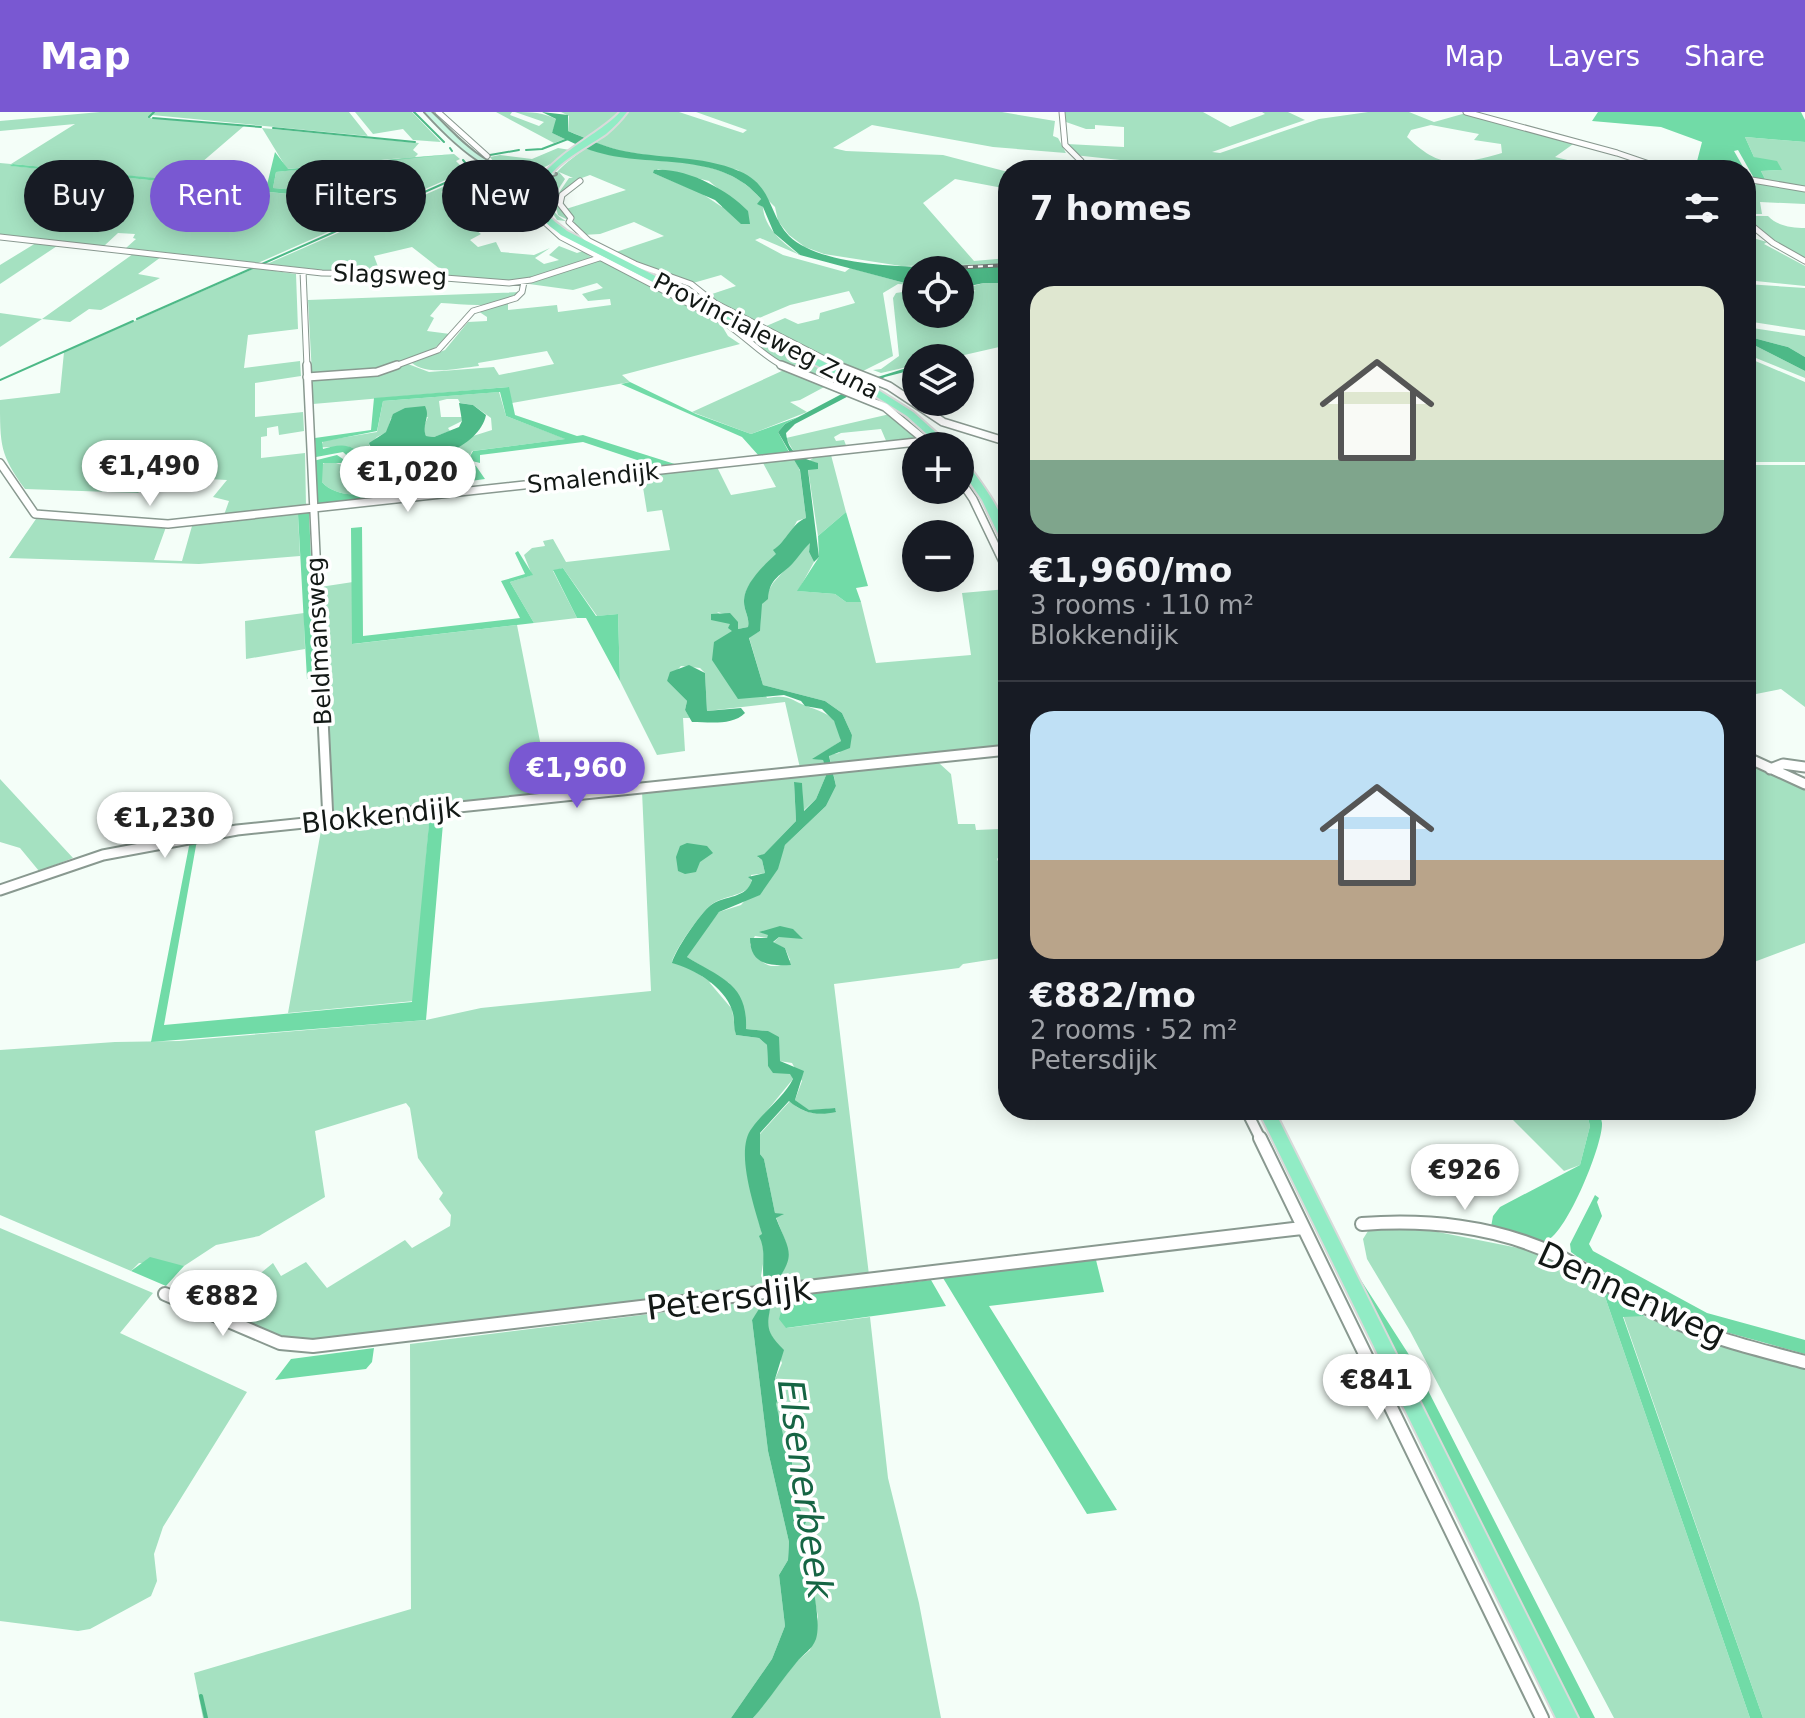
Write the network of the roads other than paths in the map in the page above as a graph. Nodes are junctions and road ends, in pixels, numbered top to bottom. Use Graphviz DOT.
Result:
graph roads {
  1 [pos="428,112"];
  2 [pos="438,112"];
  3 [pos="624,112"];
  4 [pos="1062,112"];
  5 [pos="1466,112"];
  6 [pos="1492,112"];
  7 [pos="1482,118"];
  8 [pos="477,159"];
  9 [pos="1079,160"];
  10 [pos="1636,160"];
  11 [pos="559,166"];
  12 [pos="580,181"];
  13 [pos="1756,181"];
  14 [pos="1805,189"];
  15 [pos="569,222"];
  16 [pos="559,223"];
  17 [pos="559,227"];
  18 [pos="1756,229"];
  19 [pos="557,232"];
  20 [pos="0,237"];
  21 [pos="599,258"];
  22 [pos="1805,261"];
  23 [pos="303,271"];
  24 [pos="524,282"];
  25 [pos="307,377"];
  26 [pos="863,380"];
  27 [pos="876,386"];
  28 [pos="916,432"];
  29 [pos="930,432"];
  30 [pos="998,439"];
  31 [pos="902,446"];
  32 [pos="0,463"];
  33 [pos="974,481"];
  34 [pos="974,501"];
  35 [pos="313,508"];
  36 [pos="998,523"];
  37 [pos="998,551"];
  38 [pos="998,751"];
  39 [pos="1756,762"];
  40 [pos="1805,767"];
  41 [pos="1770,769"];
  42 [pos="1805,784"];
  43 [pos="328,820"];
  44 [pos="0,890"];
  45 [pos="1251,1120"];
  46 [pos="1271,1120"];
  47 [pos="1362,1224"];
  48 [pos="1302,1228"];
  49 [pos="165,1294"];
  50 [pos="1805,1362"];
  51 [pos="1542,1718"];
  52 [pos="1567,1718"];
  1 -- 8 [label="main road"];
  2 -- 8 [label="street"];
  3 -- 11 [label="main road"];
  4 -- 9 [label="street"];
  5 -- 7 [label="street"];
  6 -- 7 [label="street"];
  7 -- 10 [label="street"];
  12 -- 15 [label="street"];
  13 -- 14 [label="street"];
  15 -- 16 [label="street"];
  15 -- 26 [label="street, Provincialeweg Zuna"];
  17 -- 26 [label="main road, Provincialeweg Zuna"];
  18 -- 22 [label="street"];
  19 -- 21 [label="street, Provincialeweg Zuna"];
  20 -- 23 [label="street, Slagsweg"];
  21 -- 24 [label="street, Slagsweg"];
  21 -- 28 [label="street, Provincialeweg Zuna"];
  23 -- 24 [label="street, Slagsweg"];
  23 -- 25 [label="street, Beldmansweg"];
  24 -- 25 [label="street, Slagsweg"];
  25 -- 35 [label="street, Beldmansweg"];
  26 -- 27 [label="main road, Provincialeweg Zuna"];
  27 -- 29 [label="main road, Provincialeweg Zuna"];
  27 -- 30 [label="street, Provincialeweg Zuna"];
  31 -- 35 [label="street, Smalendijk"];
  32 -- 35 [label="street, Smalendijk"];
  33 -- 36 [label="main road"];
  34 -- 37 [label="street"];
  35 -- 43 [label="street, Beldmansweg"];
  38 -- 43 [label="street, Blokkendijk"];
  39 -- 41 [label="street"];
  40 -- 41 [label="street"];
  41 -- 42 [label="street"];
  43 -- 44 [label="street, Blokkendijk"];
  45 -- 48 [label="street"];
  46 -- 52 [label="main road"];
  47 -- 50 [label="street, Dennenweg"];
  48 -- 49 [label="street, Petersdijk"];
  48 -- 51 [label="street"];
}
